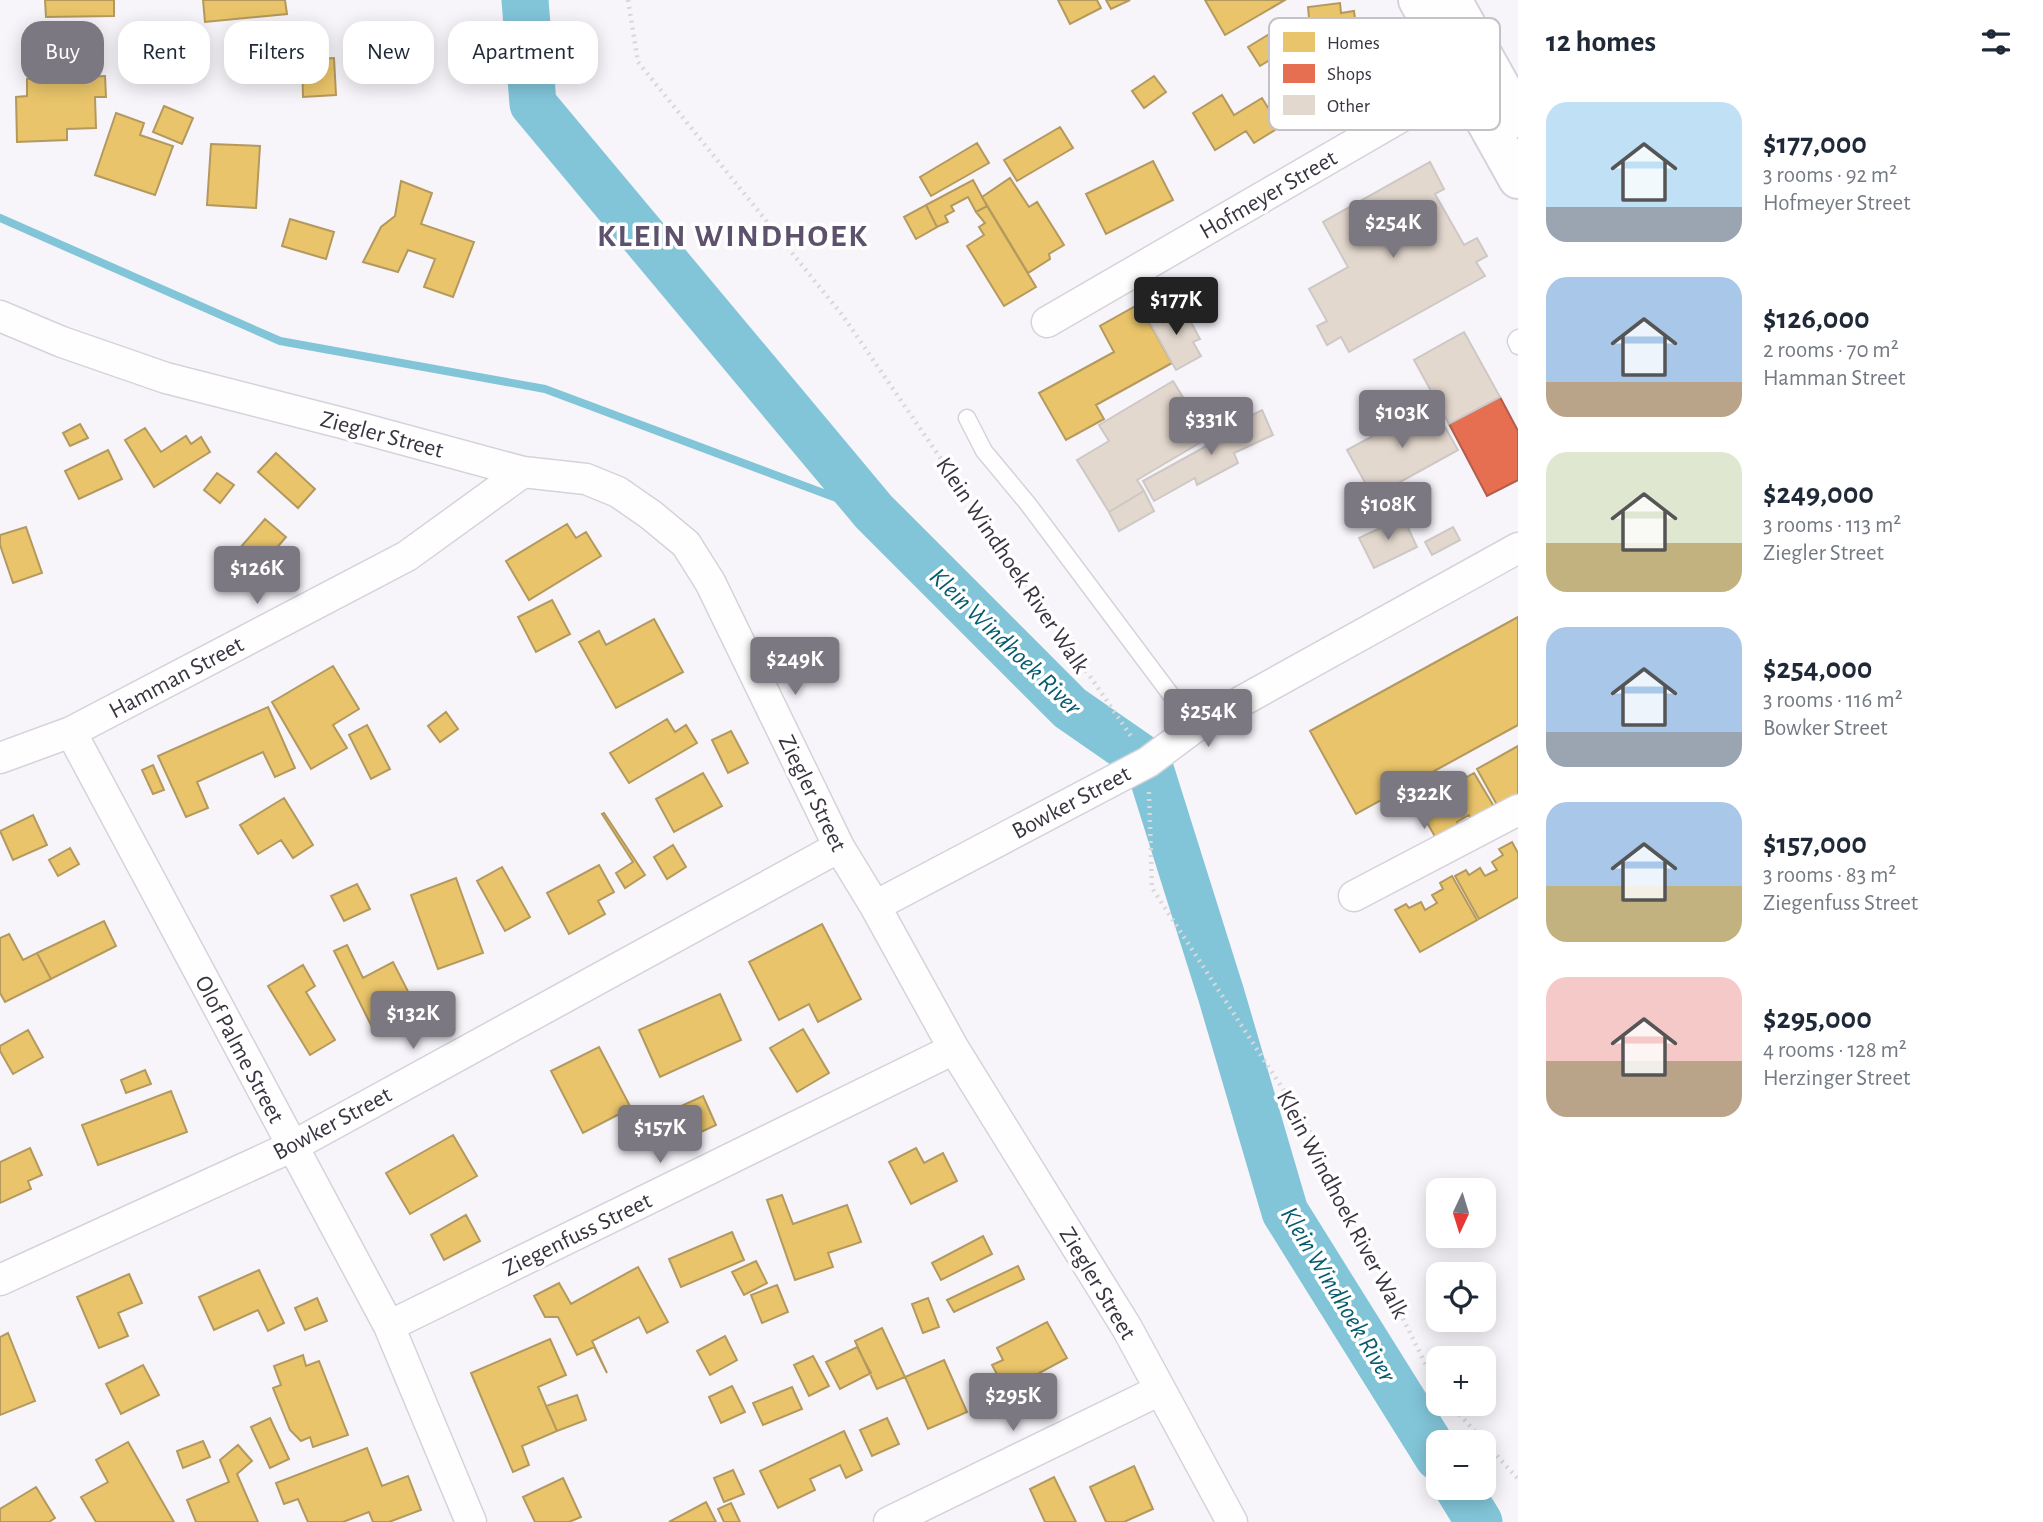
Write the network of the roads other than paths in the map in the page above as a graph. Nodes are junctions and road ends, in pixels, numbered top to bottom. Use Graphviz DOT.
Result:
graph roads {
  1 [pos="1418,0"];
  2 [pos="1452,0"];
  3 [pos="1432,18"];
  4 [pos="1458,18"];
  5 [pos="1500,99"];
  6 [pos="1518,118"];
  7 [pos="1378,130"];
  8 [pos="1499,130"];
  9 [pos="1518,178"];
  10 [pos="0,316"];
  11 [pos="1047,322"];
  12 [pos="1518,338"];
  13 [pos="1518,346"];
  14 [pos="967,418"];
  15 [pos="523,472"];
  16 [pos="1518,548"];
  17 [pos="1195,727"];
  18 [pos="71,732"];
  19 [pos="0,758"];
  20 [pos="1518,810"];
  21 [pos="839,847"];
  22 [pos="1354,897"];
  23 [pos="875,906"];
  24 [pos="954,1049"];
  25 [pos="293,1146"];
  26 [pos="0,1280"];
  27 [pos="389,1326"];
  28 [pos="1160,1390"];
  29 [pos="471,1522"];
  30 [pos="889,1522"];
  31 [pos="1232,1522"];
  1 -- 3 [label="main road"];
  2 -- 4 [label="main road"];
  5 -- 6 [label="main road"];
  7 -- 11 [label="street, Hofmeyer Street"];
  8 -- 9 [label="main road"];
  10 -- 15 [label="street, Ziegler Street"];
  12 -- 13 [label="lane"];
  14 -- 17 [label="lane"];
  15 -- 18 [label="street, Hamman Street"];
  15 -- 21 [label="street, Ziegler Street"];
  16 -- 17 [label="street, Bowker Street"];
  17 -- 23 [label="street, Bowker Street"];
  18 -- 19 [label="street, Hamman Street"];
  18 -- 25 [label="street, Olof Palme Street"];
  20 -- 22 [label="street"];
  21 -- 23 [label="street, Ziegler Street"];
  21 -- 25 [label="street, Bowker Street"];
  23 -- 24 [label="street, Ziegler Street"];
  24 -- 27 [label="street, Ziegenfuss Street"];
  24 -- 28 [label="street, Ziegler Street"];
  25 -- 26 [label="street, Bowker Street"];
  25 -- 27 [label="street, Olof Palme Street"];
  27 -- 29 [label="street, Olof Palme Street"];
  28 -- 30 [label="street"];
  28 -- 31 [label="street, Ziegler Street"];
}
